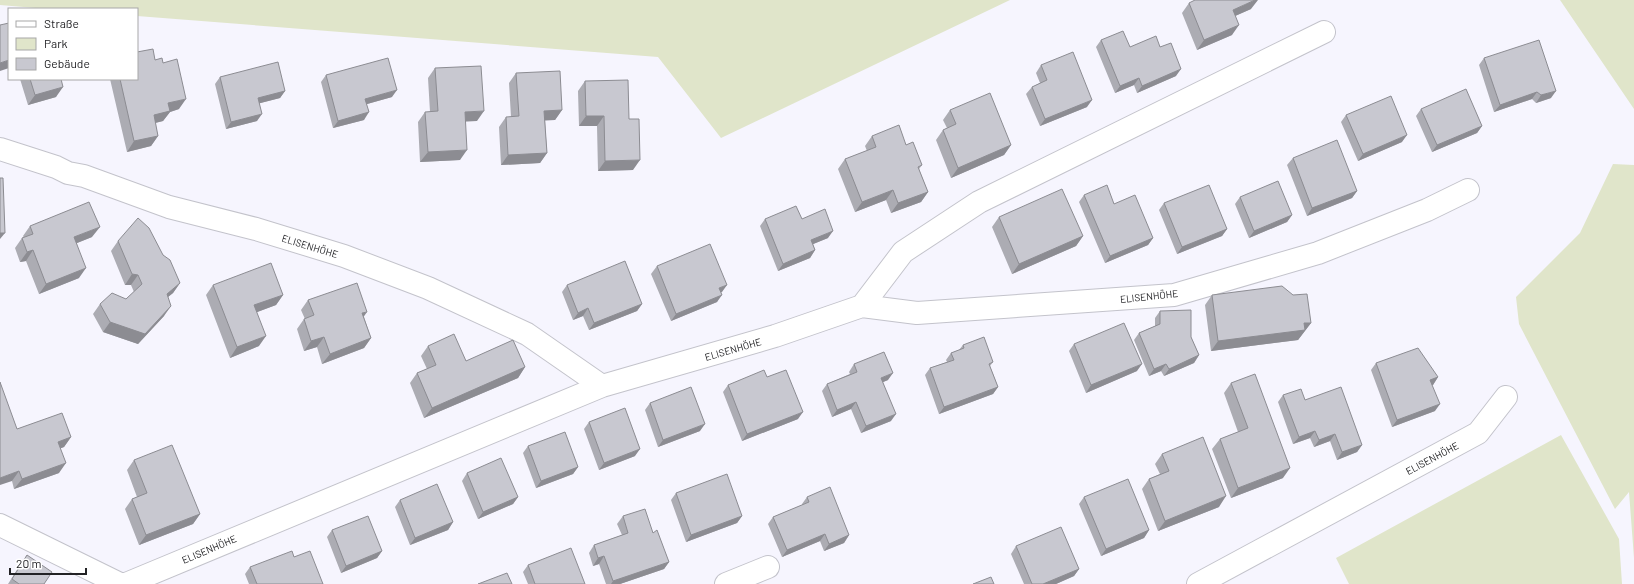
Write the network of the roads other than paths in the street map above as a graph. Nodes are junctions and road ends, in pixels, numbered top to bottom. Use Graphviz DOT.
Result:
graph roads {
  1 [pos="1324,32"];
  2 [pos="0,149"];
  3 [pos="1468,190"];
  4 [pos="862,306"];
  5 [pos="602,386"];
  6 [pos="1506,396"];
  7 [pos="0,525"];
  8 [pos="768,567"];
  9 [pos="120,584"];
  10 [pos="126,584"];
  11 [pos="726,584"];
  12 [pos="1198,584"];
  1 -- 4 [label="street"];
  2 -- 5 [label="street, ELISENHÖHE"];
  3 -- 4 [label="street, ELISENHÖHE"];
  4 -- 5 [label="street, ELISENHÖHE"];
  5 -- 10 [label="street, ELISENHÖHE"];
  6 -- 12 [label="street, ELISENHÖHE"];
  7 -- 9 [label="street"];
  8 -- 11 [label="street"];
}
